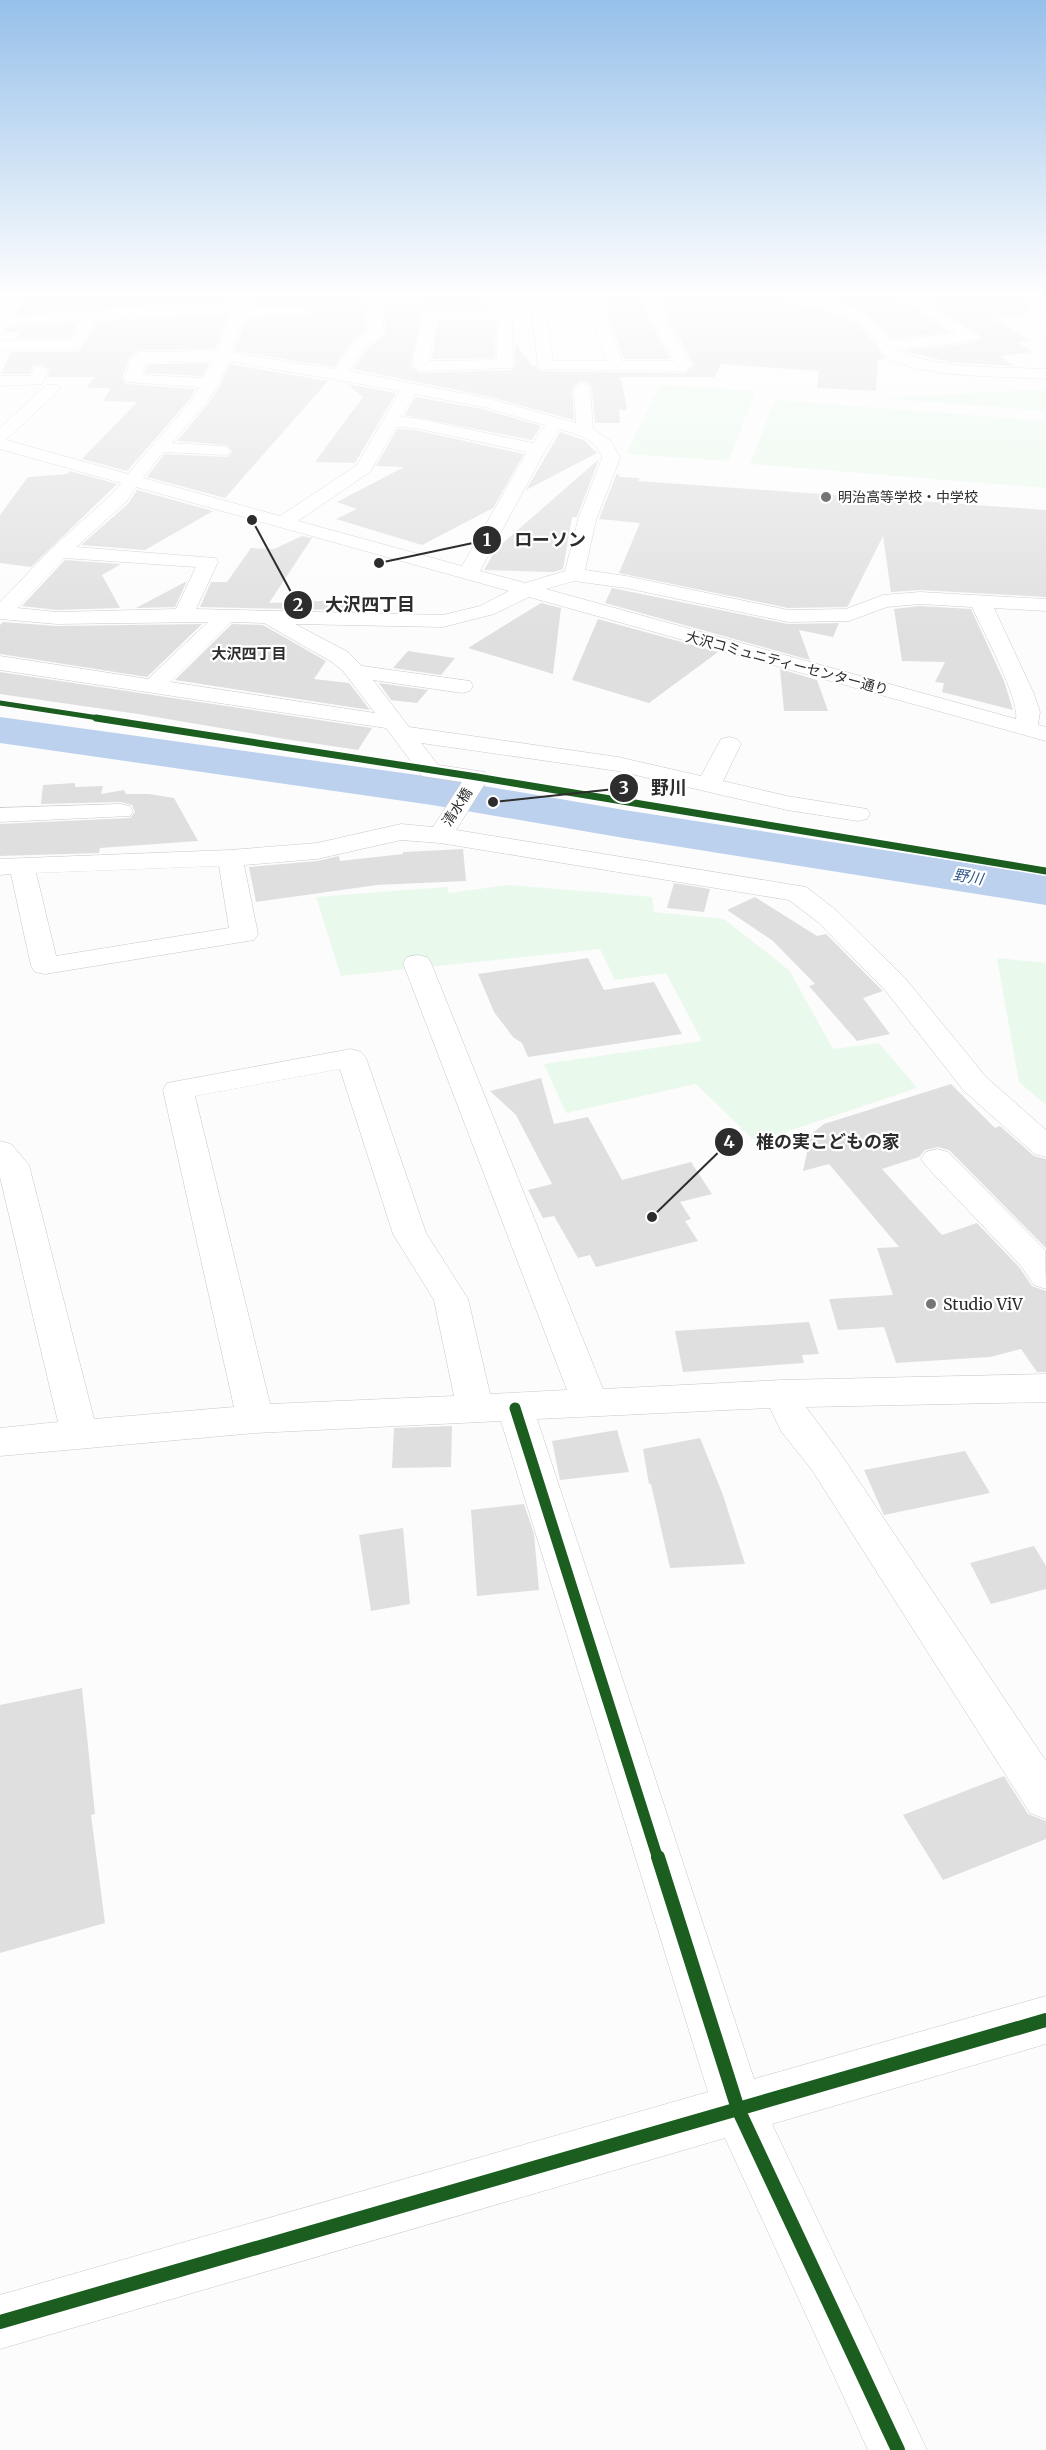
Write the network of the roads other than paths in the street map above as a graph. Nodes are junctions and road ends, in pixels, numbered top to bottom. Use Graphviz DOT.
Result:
graph roads {
  1 [pos="32,410"];
  2 [pos="192,410"];
  3 [pos="397,410"];
  4 [pos="511,410"];
  5 [pos="584,410"];
  6 [pos="390,422"];
  7 [pos="555,423"];
  8 [pos="585,431"];
  9 [pos="2,445"];
  10 [pos="160,447"];
  11 [pos="537,449"];
  12 [pos="222,451"];
  13 [pos="132,481"];
  14 [pos="282,523"];
  15 [pos="59,552"];
  16 [pos="468,574"];
  17 [pos="574,575"];
  18 [pos="529,591"];
  19 [pos="980,601"];
  20 [pos="1046,605"];
  21 [pos="1,613"];
  22 [pos="183,615"];
  23 [pos="226,616"];
  24 [pos="265,616"];
  25 [pos="0,663"];
  26 [pos="354,671"];
  27 [pos="153,686"];
  28 [pos="462,686"];
  29 [pos="396,728"];
  30 [pos="1036,731"];
  31 [pos="729,744"];
  32 [pos="709,785"];
  33 [pos="122,811"];
  34 [pos="858,814"];
  35 [pos="0,815"];
  36 [pos="440,834"];
  37 [pos="230,858"];
  38 [pos="11,867"];
  39 [pos="417,963"];
  40 [pos="1046,1147"];
  41 [pos="0,1151"];
  42 [pos="938,1159"];
  43 [pos="1046,1277"];
  44 [pos="1046,1388"];
  45 [pos="783,1394"];
  46 [pos="590,1403"];
  47 [pos="495,1408"];
  48 [pos="255,1419"];
  49 [pos="80,1436"];
  50 [pos="0,1442"];
  51 [pos="1046,1798"];
  52 [pos="1046,2020"];
  53 [pos="738,2109"];
  54 [pos="0,2322"];
  55 [pos="898,2450"];
  1 -- 9 [label="street"];
  2 -- 10 [label="street"];
  3 -- 6 [label="street"];
  4 -- 7 [label="street"];
  5 -- 8 [label="street"];
  6 -- 11 [label="street"];
  6 -- 14 [label="street"];
  7 -- 8 [label="street"];
  7 -- 11 [label="street"];
  8 -- 17 [label="street"];
  9 -- 13 [label="street, 大沢コミュニティーセンター通り"];
  10 -- 12 [label="street"];
  10 -- 13 [label="street"];
  11 -- 16 [label="street"];
  13 -- 14 [label="street, 大沢コミュニティーセンター通り"];
  13 -- 15 [label="street"];
  14 -- 16 [label="street, 大沢コミュニティーセンター通り"];
  15 -- 21 [label="street"];
  15 -- 22 [label="street"];
  16 -- 18 [label="street, 大沢コミュニティーセンター通り"];
  17 -- 18 [label="street"];
  17 -- 19 [label="street"];
  18 -- 24 [label="street"];
  18 -- 30 [label="street, 大沢コミュニティーセンター通り"];
  19 -- 20 [label="street"];
  19 -- 30 [label="street"];
  21 -- 22 [label="street"];
  22 -- 23 [label="street"];
  23 -- 24 [label="street"];
  23 -- 27 [label="street"];
  24 -- 26 [label="street"];
  25 -- 27 [label="street"];
  26 -- 28 [label="street"];
  26 -- 29 [label="street"];
  27 -- 29 [label="street"];
  29 -- 32 [label="street"];
  29 -- 36 [label="street, 清水橋"];
  31 -- 32 [label="street"];
  32 -- 34 [label="street"];
  33 -- 35 [label="street"];
  36 -- 37 [label="street"];
  36 -- 40 [label="street"];
  37 -- 38 [label="street"];
  37 -- 38 [label="street"];
  39 -- 46 [label="street"];
  41 -- 49 [label="street"];
  42 -- 43 [label="street"];
  44 -- 45 [label="street"];
  45 -- 46 [label="street"];
  45 -- 51 [label="street"];
  46 -- 47 [label="street"];
  47 -- 48 [label="street"];
  47 -- 48 [label="street"];
  47 -- 53 [label="street"];
  48 -- 49 [label="street"];
  49 -- 50 [label="street"];
  52 -- 53 [label="street"];
  53 -- 54 [label="street"];
  53 -- 55 [label="street"];
}
